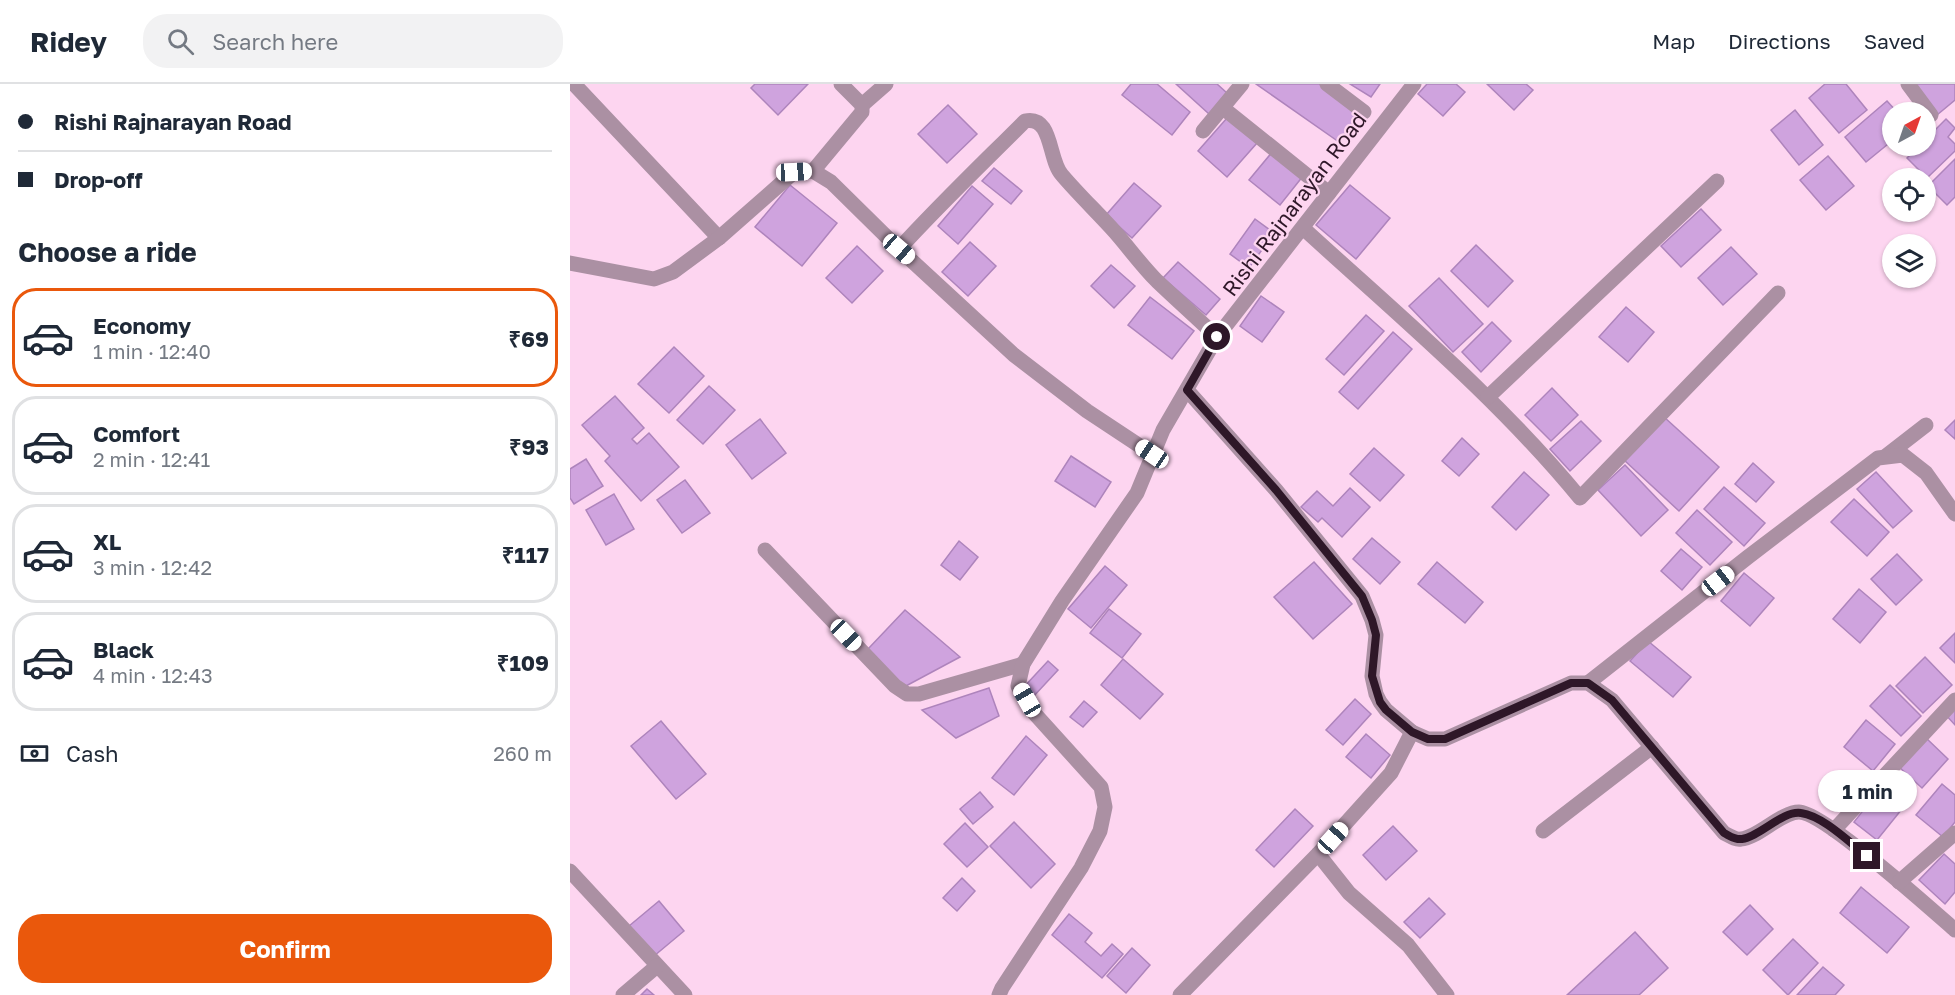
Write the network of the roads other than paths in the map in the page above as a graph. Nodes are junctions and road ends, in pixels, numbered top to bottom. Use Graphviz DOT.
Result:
graph roads {
  1 [pos="574,84"];
  2 [pos="841,84"];
  3 [pos="886,84"];
  4 [pos="1242,84"];
  5 [pos="1327,84"];
  6 [pos="1414,84"];
  7 [pos="1908,84"];
  8 [pos="1921,102"];
  9 [pos="862,105"];
  10 [pos="1223,108"];
  11 [pos="1364,112"];
  12 [pos="1203,131"];
  13 [pos="813,171"];
  14 [pos="1717,181"];
  15 [pos="1329,193"];
  16 [pos="1303,228"];
  17 [pos="719,238"];
  18 [pos="899,249"];
  19 [pos="570,263"];
  20 [pos="1778,293"];
  21 [pos="1217,337"];
  22 [pos="1187,390"];
  23 [pos="1488,397"];
  24 [pos="1926,425"];
  25 [pos="1152,454"];
  26 [pos="1884,457"];
  27 [pos="1955,514"];
  28 [pos="765,550"];
  29 [pos="1023,664"];
  30 [pos="1588,683"];
  31 [pos="1955,700"];
  32 [pos="1412,732"];
  33 [pos="1652,747"];
  34 [pos="1834,830"];
  35 [pos="1543,831"];
  36 [pos="1955,833"];
  37 [pos="1318,854"];
  38 [pos="570,871"];
  39 [pos="1899,882"];
  40 [pos="1955,930"];
  41 [pos="657,966"];
  42 [pos="623,995"];
  43 [pos="685,995"];
  44 [pos="999,995"];
  45 [pos="1180,995"];
  46 [pos="1447,995"];
  1 -- 17 [label="street"];
  2 -- 9 [label="street"];
  3 -- 9 [label="street"];
  4 -- 10 [label="street"];
  5 -- 11 [label="street"];
  6 -- 15 [label="street, Rishi Rajnarayan Road"];
  7 -- 8 [label="street"];
  9 -- 13 [label="street"];
  10 -- 12 [label="street"];
  10 -- 15 [label="street"];
  13 -- 17 [label="street"];
  13 -- 18 [label="street"];
  14 -- 23 [label="street"];
  15 -- 16 [label="street, Rishi Rajnarayan Road"];
  16 -- 21 [label="street, Rishi Rajnarayan Road"];
  16 -- 23 [label="street"];
  17 -- 19 [label="street"];
  18 -- 21 [label="street"];
  18 -- 25 [label="street"];
  20 -- 23 [label="street"];
  21 -- 22 [label="street, Rishi Rajnarayan Road"];
  22 -- 25 [label="street, Rishi Rajnarayan Road"];
  22 -- 32 [label="street"];
  24 -- 26 [label="street"];
  25 -- 29 [label="street, Rishi Rajnarayan Road"];
  26 -- 27 [label="street"];
  26 -- 30 [label="street"];
  28 -- 29 [label="street"];
  29 -- 44 [label="street, Rishi Rajnarayan Road"];
  30 -- 32 [label="street"];
  30 -- 33 [label="street"];
  31 -- 34 [label="street"];
  32 -- 37 [label="street"];
  33 -- 34 [label="street"];
  33 -- 35 [label="street"];
  34 -- 39 [label="street"];
  36 -- 39 [label="street"];
  37 -- 45 [label="street"];
  37 -- 46 [label="street"];
  38 -- 41 [label="street"];
  39 -- 40 [label="street"];
  41 -- 42 [label="street"];
  41 -- 43 [label="street"];
}
